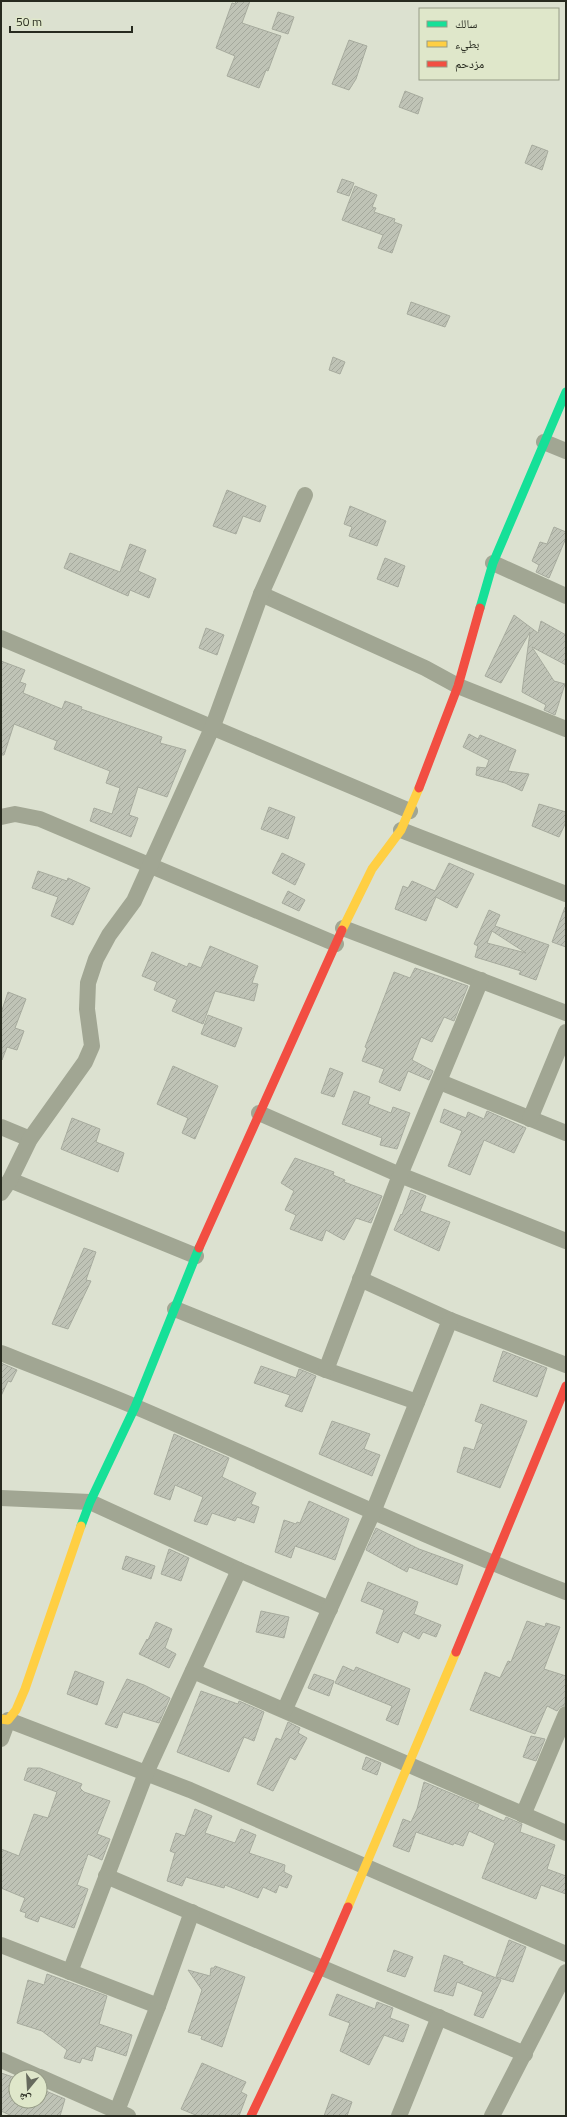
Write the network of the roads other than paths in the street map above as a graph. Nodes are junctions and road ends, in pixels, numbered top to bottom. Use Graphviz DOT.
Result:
graph roads {
  1 [pos="566,392"];
  2 [pos="544,442"];
  3 [pos="566,451"];
  4 [pos="305,495"];
  5 [pos="493,563"];
  6 [pos="261,594"];
  7 [pos="566,596"];
  8 [pos="1,638"];
  9 [pos="458,686"];
  10 [pos="214,726"];
  11 [pos="566,730"];
  12 [pos="410,810"];
  13 [pos="1,817"];
  14 [pos="401,830"];
  15 [pos="151,864"];
  16 [pos="566,894"];
  17 [pos="343,928"];
  18 [pos="336,944"];
  19 [pos="481,980"];
  20 [pos="566,1013"];
  21 [pos="566,1032"];
  22 [pos="440,1082"];
  23 [pos="259,1113"];
  24 [pos="530,1119"];
  25 [pos="1,1127"];
  26 [pos="566,1134"];
  27 [pos="30,1139"];
  28 [pos="400,1175"];
  29 [pos="10,1180"];
  30 [pos="1,1193"];
  31 [pos="566,1241"];
  32 [pos="196,1256"];
  33 [pos="360,1279"];
  34 [pos="175,1309"];
  35 [pos="450,1320"];
  36 [pos="1,1353"];
  37 [pos="566,1365"];
  38 [pos="326,1370"];
  39 [pos="566,1386"];
  40 [pos="416,1402"];
  41 [pos="135,1407"];
  42 [pos="1,1498"];
  43 [pos="90,1502"];
  44 [pos="373,1512"];
  45 [pos="493,1564"];
  46 [pos="239,1570"];
  47 [pos="566,1592"];
  48 [pos="330,1609"];
  49 [pos="193,1671"];
  50 [pos="285,1709"];
  51 [pos="566,1714"];
  52 [pos="4,1720"];
  53 [pos="1,1739"];
  54 [pos="409,1763"];
  55 [pos="146,1773"];
  56 [pos="523,1815"];
  57 [pos="566,1833"];
  58 [pos="364,1866"];
  59 [pos="106,1876"];
  60 [pos="192,1912"];
  61 [pos="1,1945"];
  62 [pos="566,1954"];
  63 [pos="322,1967"];
  64 [pos="70,1972"];
  65 [pos="566,1972"];
  66 [pos="158,2006"];
  67 [pos="438,2017"];
  68 [pos="525,2054"];
  69 [pos="1,2060"];
  70 [pos="22,2069"];
  71 [pos="48,2081"];
  72 [pos="120,2114"];
  73 [pos="251,2116"];
  74 [pos="399,2116"];
  75 [pos="492,2116"];
  1 -- 2 [label="street"];
  2 -- 3 [label="street"];
  2 -- 5 [label="street"];
  4 -- 6 [label="street"];
  5 -- 7 [label="street"];
  5 -- 9 [label="street"];
  6 -- 9 [label="street"];
  6 -- 10 [label="street"];
  8 -- 10 [label="street"];
  9 -- 11 [label="street"];
  9 -- 12 [label="street"];
  10 -- 12 [label="street"];
  10 -- 15 [label="street"];
  12 -- 14 [label="street"];
  13 -- 15 [label="street"];
  14 -- 16 [label="street"];
  14 -- 17 [label="street"];
  15 -- 18 [label="street"];
  15 -- 27 [label="street"];
  17 -- 18 [label="street"];
  17 -- 19 [label="street"];
  18 -- 23 [label="street"];
  19 -- 20 [label="street"];
  19 -- 22 [label="street"];
  21 -- 24 [label="street"];
  22 -- 24 [label="street"];
  22 -- 28 [label="street"];
  23 -- 28 [label="street"];
  23 -- 32 [label="street"];
  24 -- 26 [label="street"];
  25 -- 27 [label="street"];
  27 -- 29 [label="street"];
  28 -- 31 [label="street"];
  28 -- 33 [label="street"];
  29 -- 30 [label="street"];
  29 -- 32 [label="street"];
  32 -- 34 [label="street"];
  33 -- 35 [label="street"];
  33 -- 38 [label="street"];
  34 -- 38 [label="street"];
  34 -- 41 [label="street"];
  35 -- 37 [label="street"];
  35 -- 40 [label="street"];
  36 -- 41 [label="street"];
  38 -- 40 [label="street"];
  39 -- 45 [label="street"];
  40 -- 44 [label="street"];
  41 -- 43 [label="street"];
  41 -- 44 [label="street"];
  42 -- 43 [label="street"];
  43 -- 46 [label="street"];
  43 -- 52 [label="street"];
  44 -- 45 [label="street"];
  44 -- 48 [label="street"];
  45 -- 47 [label="street"];
  45 -- 54 [label="street"];
  46 -- 48 [label="street"];
  46 -- 49 [label="street"];
  48 -- 50 [label="street"];
  49 -- 50 [label="street"];
  49 -- 55 [label="street"];
  50 -- 54 [label="street"];
  51 -- 56 [label="street"];
  52 -- 53 [label="street"];
  52 -- 55 [label="street"];
  54 -- 56 [label="street"];
  54 -- 58 [label="street"];
  55 -- 58 [label="street"];
  55 -- 59 [label="street"];
  56 -- 57 [label="street"];
  58 -- 62 [label="street"];
  58 -- 63 [label="street"];
  59 -- 60 [label="street"];
  59 -- 64 [label="street"];
  60 -- 63 [label="street"];
  60 -- 66 [label="street"];
  61 -- 64 [label="street"];
  63 -- 67 [label="street"];
  63 -- 73 [label="street"];
  64 -- 66 [label="street"];
  65 -- 68 [label="street"];
  66 -- 72 [label="street"];
  67 -- 68 [label="street"];
  67 -- 74 [label="street"];
  68 -- 75 [label="street"];
  69 -- 70 [label="street"];
  71 -- 72 [label="street"];
}
